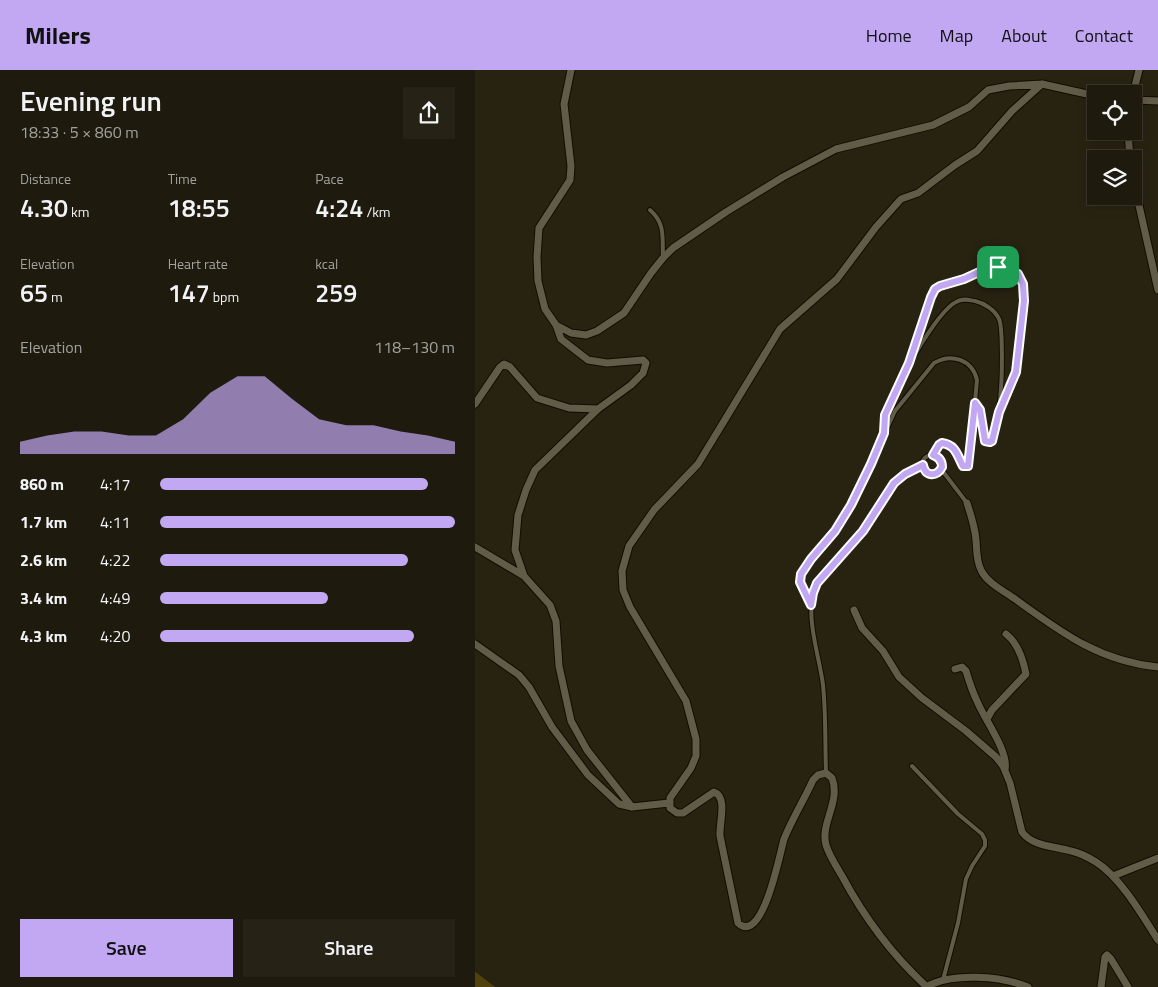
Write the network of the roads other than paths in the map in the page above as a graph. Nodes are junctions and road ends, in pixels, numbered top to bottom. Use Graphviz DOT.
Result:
graph roads {
  1 [pos="571,70"];
  2 [pos="1139,70"];
  3 [pos="1042,84"];
  4 [pos="1135,85"];
  5 [pos="1087,94"];
  6 [pos="1142,100"];
  7 [pos="1158,101"];
  8 [pos="1139,205"];
  9 [pos="650,210"];
  10 [pos="663,258"];
  11 [pos="1158,290"];
  12 [pos="556,325"];
  13 [pos="909,363"];
  14 [pos="975,403"];
  15 [pos="475,404"];
  16 [pos="598,408"];
  17 [pos="999,412"];
  18 [pos="884,433"];
  19 [pos="933,455"];
  20 [pos="923,465"];
  21 [pos="941,469"];
  22 [pos="967,503"];
  23 [pos="475,547"];
  24 [pos="524,576"];
  25 [pos="811,605"];
  26 [pos="854,610"];
  27 [pos="1005,634"];
  28 [pos="475,644"];
  29 [pos="1158,666"];
  30 [pos="955,668"];
  31 [pos="987,719"];
  32 [pos="912,766"];
  33 [pos="1005,770"];
  34 [pos="826,773"];
  35 [pos="669,803"];
  36 [pos="632,807"];
  37 [pos="1158,858"];
  38 [pos="1113,876"];
  39 [pos="1158,940"];
  40 [pos="943,980"];
  41 [pos="926,987"];
  42 [pos="1028,987"];
  43 [pos="1101,987"];
  44 [pos="1127,987"];
  1 -- 12 [label="street"];
  2 -- 4 [label="street"];
  3 -- 5 [label="street"];
  3 -- 10 [label="street"];
  3 -- 35 [label="street"];
  6 -- 7 [label="street"];
  8 -- 11 [label="street"];
  9 -- 10 [label="lane"];
  10 -- 12 [label="street"];
  12 -- 16 [label="street"];
  13 -- 17 [label="lane"];
  13 -- 17 [label="lane"];
  13 -- 18 [label="lane"];
  14 -- 17 [label="lane"];
  14 -- 18 [label="lane"];
  14 -- 19 [label="lane"];
  15 -- 16 [label="street"];
  16 -- 24 [label="street"];
  18 -- 25 [label="lane"];
  19 -- 20 [label="lane"];
  19 -- 21 [label="lane"];
  20 -- 21 [label="lane"];
  20 -- 25 [label="lane"];
  21 -- 22 [label="lane"];
  22 -- 29 [label="street"];
  23 -- 24 [label="street"];
  24 -- 36 [label="street"];
  25 -- 34 [label="lane"];
  26 -- 33 [label="street"];
  27 -- 31 [label="street"];
  28 -- 36 [label="street"];
  30 -- 31 [label="street"];
  31 -- 33 [label="street"];
  32 -- 40 [label="lane"];
  33 -- 38 [label="street"];
  34 -- 35 [label="street"];
  34 -- 41 [label="street"];
  35 -- 36 [label="street"];
  37 -- 38 [label="street"];
  38 -- 39 [label="street"];
  40 -- 41 [label="street"];
  40 -- 42 [label="street"];
  43 -- 44 [label="street"];
}
